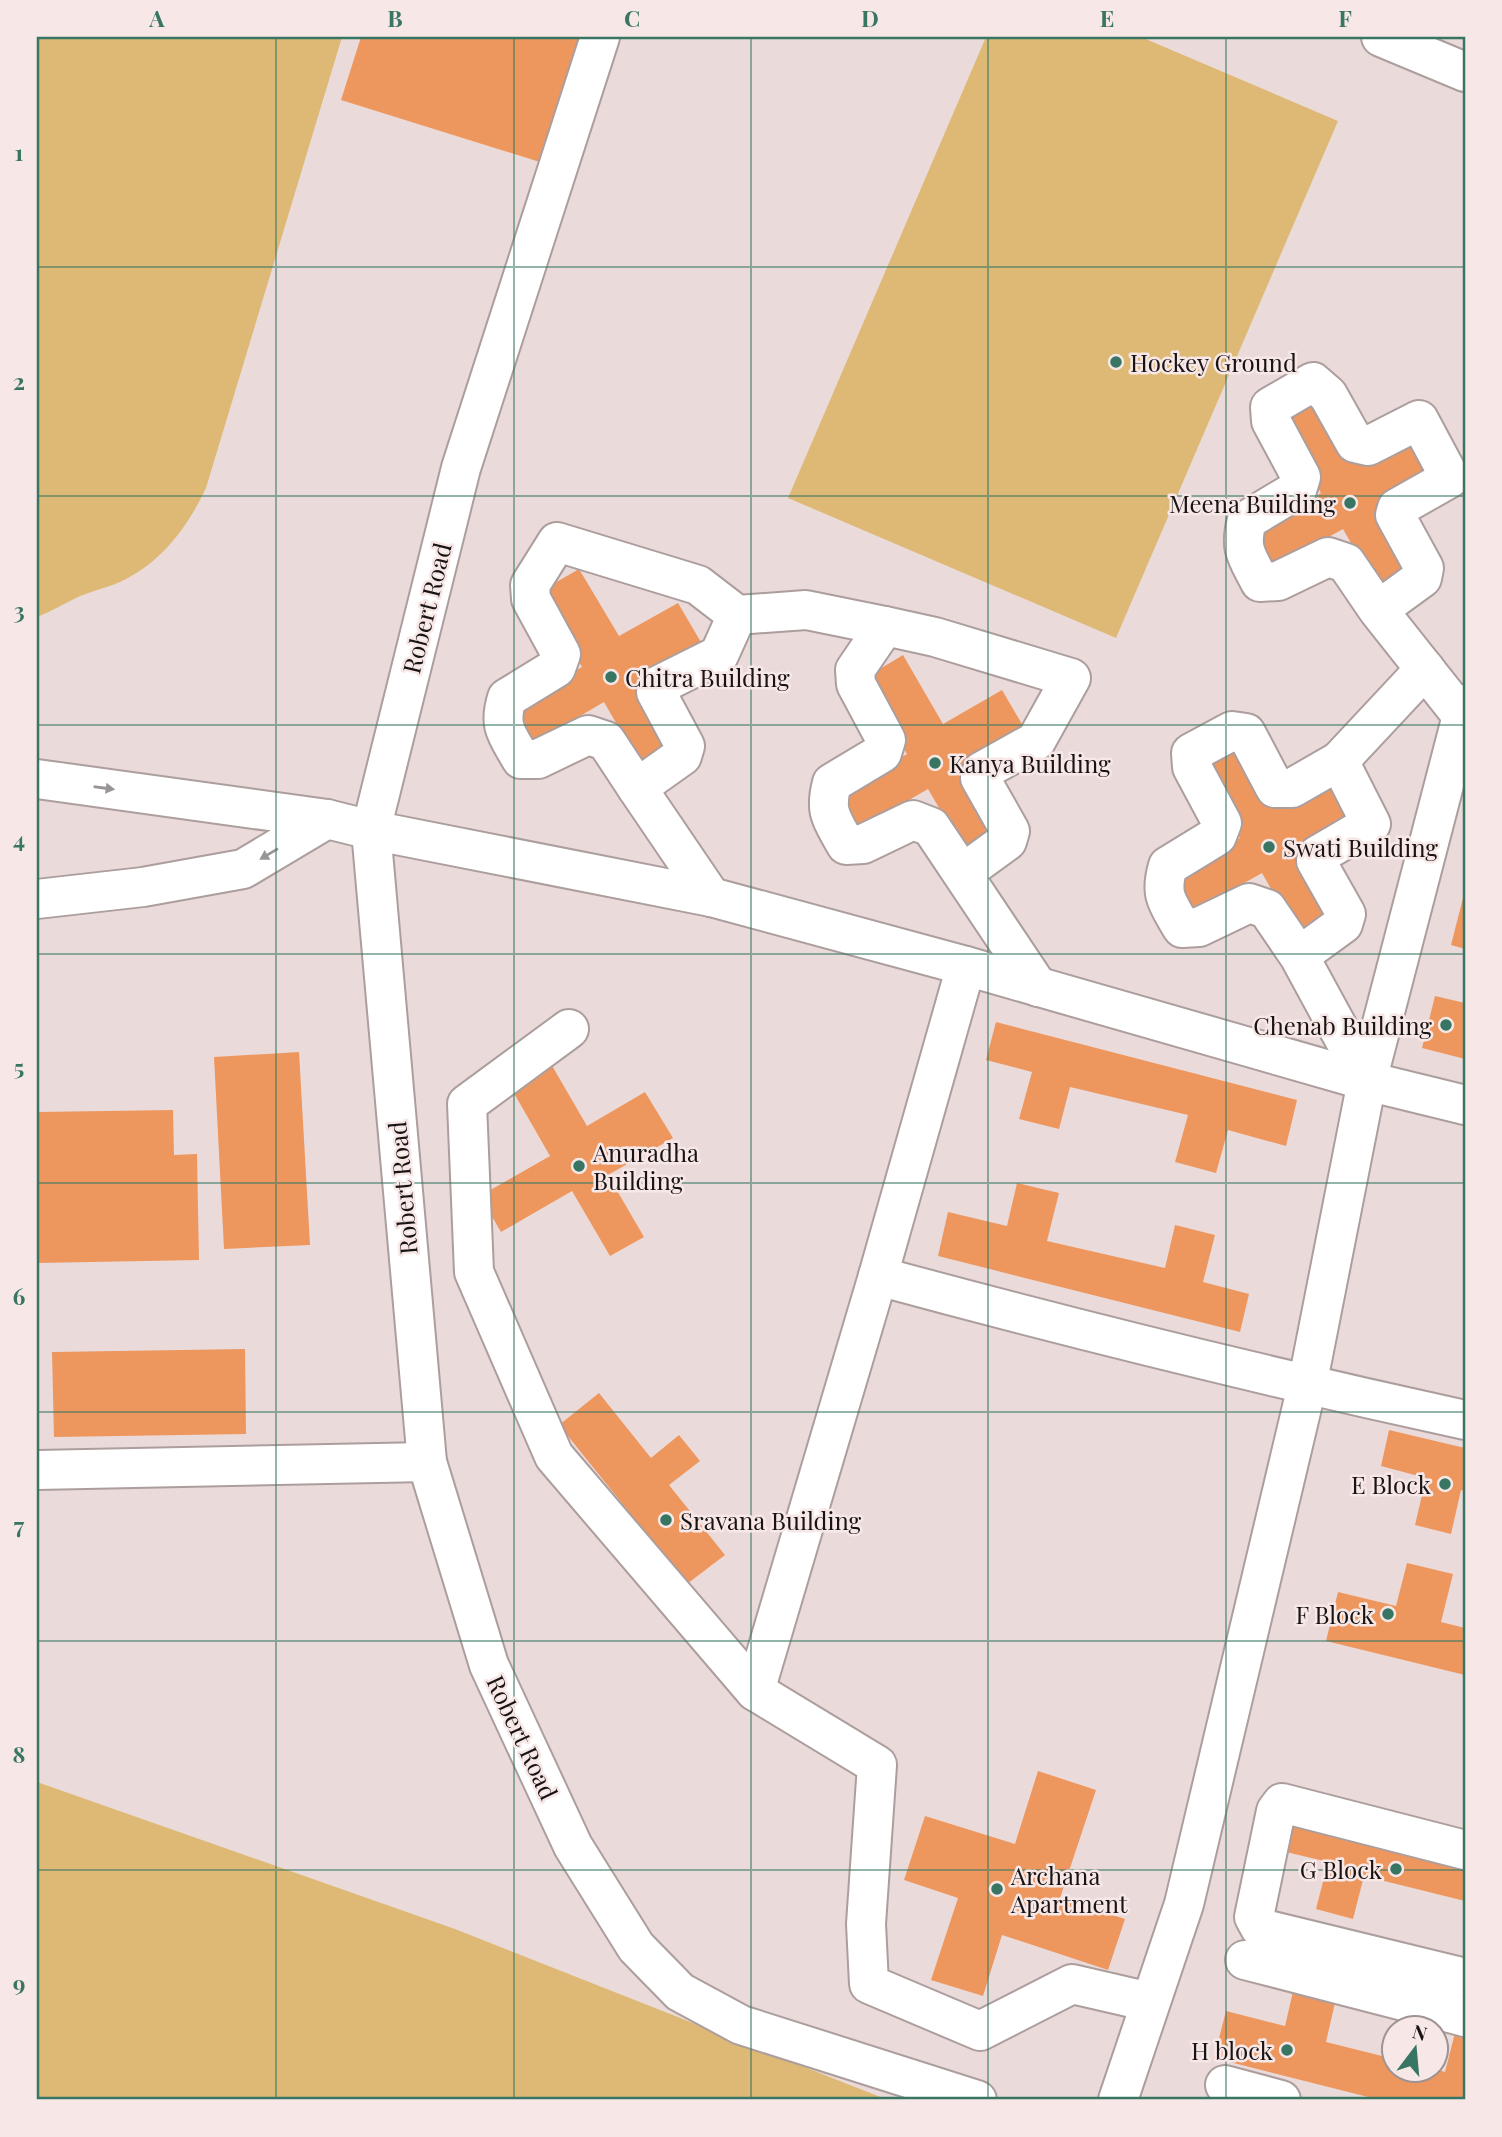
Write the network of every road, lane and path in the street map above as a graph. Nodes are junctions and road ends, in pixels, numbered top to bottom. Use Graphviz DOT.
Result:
graph roads {
  1 [pos="600,37"];
  2 [pos="1381,37"];
  3 [pos="1461,59"];
  4 [pos="1378,610"];
  5 [pos="737,615"];
  6 [pos="885,626"];
  7 [pos="1425,669"];
  8 [pos="1464,712"];
  9 [pos="1339,761"];
  10 [pos="37,779"];
  11 [pos="638,788"];
  12 [pos="327,819"];
  13 [pos="370,830"];
  14 [pos="963,873"];
  15 [pos="711,897"];
  16 [pos="37,899"];
  17 [pos="1298,956"];
  18 [pos="966,966"];
  19 [pos="1038,987"];
  20 [pos="569,1029"];
  21 [pos="1367,1081"];
  22 [pos="1465,1105"];
  23 [pos="878,1276"];
  24 [pos="1307,1386"];
  25 [pos="1465,1420"];
  26 [pos="427,1462"];
  27 [pos="37,1470"];
  28 [pos="755,1692"];
  29 [pos="1465,1850"];
  30 [pos="1245,1960"];
  31 [pos="1465,1978"];
  32 [pos="1150,2002"];
  33 [pos="1465,2017"];
  34 [pos="1225,2085"];
  35 [pos="977,2100"];
  36 [pos="1118,2100"];
  37 [pos="1281,2100"];
  1 -- 13 [label="street, Robert Road"];
  2 -- 3 [label="street"];
  4 -- 4 [label="street"];
  4 -- 7 [label="street"];
  5 -- 6 [label="street"];
  5 -- 11 [label="street"];
  5 -- 11 [label="street"];
  6 -- 14 [label="street"];
  6 -- 14 [label="street"];
  7 -- 8 [label="street"];
  7 -- 9 [label="street"];
  8 -- 21 [label="street"];
  9 -- 17 [label="street"];
  9 -- 17 [label="street"];
  10 -- 12 [label="street, one-way"];
  11 -- 15 [label="street"];
  12 -- 13 [label="street"];
  12 -- 16 [label="street, one-way"];
  13 -- 15 [label="street"];
  13 -- 26 [label="street, Robert Road"];
  14 -- 19 [label="street"];
  15 -- 18 [label="street"];
  17 -- 21 [label="street"];
  18 -- 19 [label="street"];
  18 -- 23 [label="street"];
  19 -- 21 [label="street"];
  20 -- 28 [label="street"];
  21 -- 22 [label="street"];
  21 -- 24 [label="street"];
  23 -- 24 [label="street"];
  23 -- 28 [label="street"];
  24 -- 25 [label="street"];
  24 -- 32 [label="street"];
  26 -- 27 [label="street"];
  26 -- 35 [label="street, Robert Road"];
  28 -- 32 [label="street"];
  29 -- 31 [label="street"];
  30 -- 33 [label="street"];
  32 -- 36 [label="street"];
  34 -- 37 [label="street"];
}
